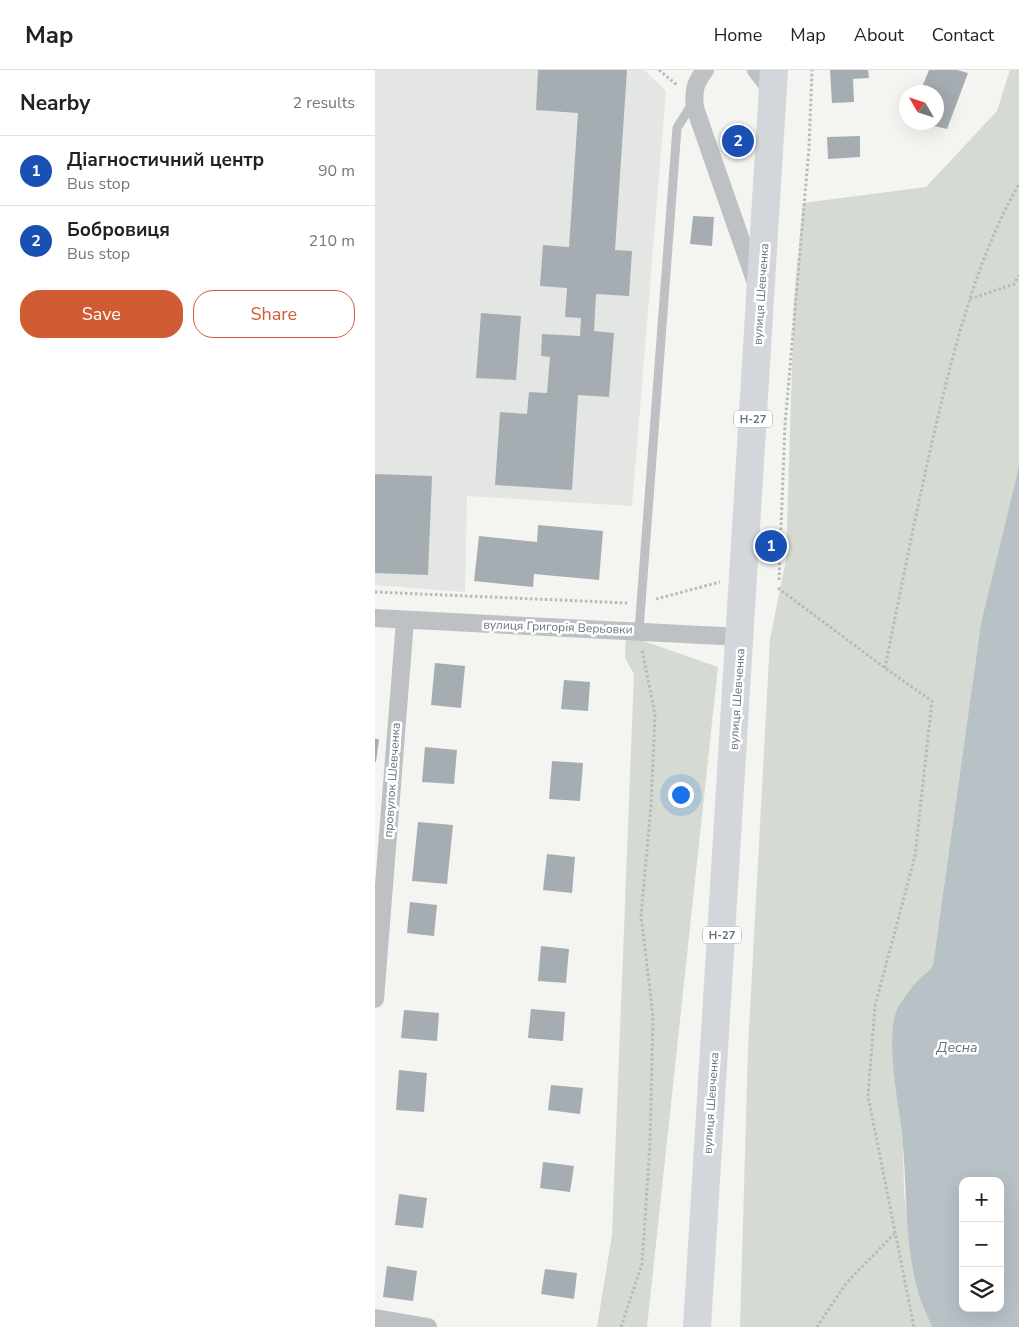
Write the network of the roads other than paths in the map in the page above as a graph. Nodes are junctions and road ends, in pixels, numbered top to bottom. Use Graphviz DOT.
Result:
graph roads {
  1 [pos="705,70"];
  2 [pos="756,70"];
  3 [pos="774,81"];
  4 [pos="694,100"];
  5 [pos="761,295"];
  6 [pos="375,618"];
  7 [pos="405,621"];
  8 [pos="639,630"];
  9 [pos="741,637"];
  10 [pos="375,999"];
  11 [pos="375,1318"];
  12 [pos="428,1327"];
  13 [pos="697,1327"];
  1 -- 4 [label="street"];
  2 -- 3 [label="street"];
  3 -- 5 [label="main road, вулиця Шевченка / Н-27"];
  4 -- 5 [label="street"];
  4 -- 8 [label="lane"];
  5 -- 9 [label="main road, вулиця Шевченка / Н-27"];
  6 -- 7 [label="street, вулиця Григорія Верьовки"];
  7 -- 8 [label="street, вулиця Григорія Верьовки"];
  7 -- 10 [label="street, провулок Шевченка"];
  8 -- 9 [label="street, вулиця Григорія Верьовки"];
  9 -- 13 [label="main road, вулиця Шевченка / Н-27"];
  11 -- 12 [label="street"];
}
